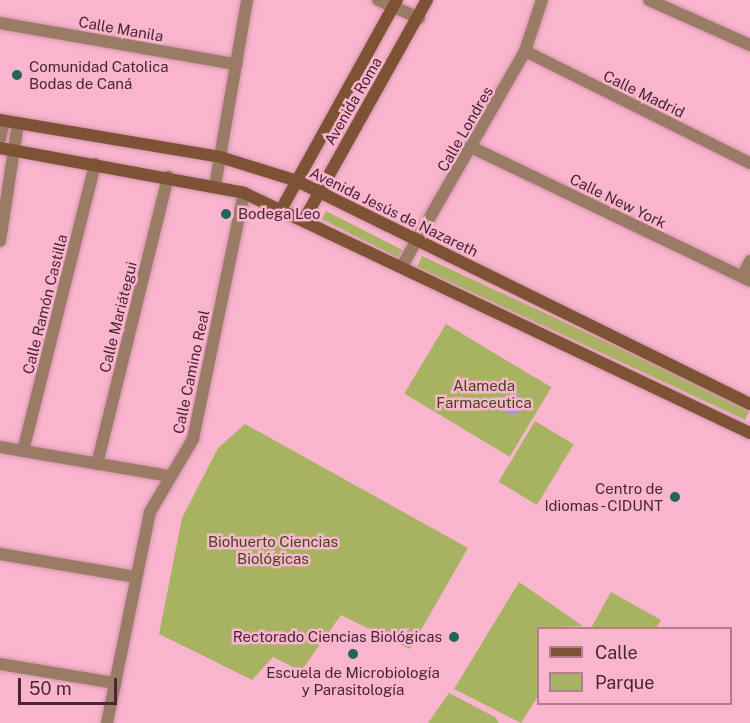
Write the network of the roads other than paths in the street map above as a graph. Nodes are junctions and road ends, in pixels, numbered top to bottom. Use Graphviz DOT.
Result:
graph roads {
  1 [pos="247,0"];
  2 [pos="378,0"];
  3 [pos="427,0"];
  4 [pos="542,0"];
  5 [pos="649,0"];
  6 [pos="396,3"];
  7 [pos="419,18"];
  8 [pos="0,23"];
  9 [pos="750,45"];
  10 [pos="525,51"];
  11 [pos="236,64"];
  12 [pos="2,120"];
  13 [pos="18,123"];
  14 [pos="0,140"];
  15 [pos="0,148"];
  16 [pos="473,148"];
  17 [pos="14,151"];
  18 [pos="220,158"];
  19 [pos="750,163"];
  20 [pos="95,164"];
  21 [pos="168,177"];
  22 [pos="297,181"];
  23 [pos="215,186"];
  24 [pos="318,191"];
  25 [pos="244,193"];
  26 [pos="282,208"];
  27 [pos="305,218"];
  28 [pos="417,240"];
  29 [pos="0,241"];
  30 [pos="750,261"];
  31 [pos="402,266"];
  32 [pos="746,279"];
  33 [pos="750,404"];
  34 [pos="750,433"];
  35 [pos="0,447"];
  36 [pos="23,451"];
  37 [pos="97,464"];
  38 [pos="169,476"];
  39 [pos="0,554"];
  40 [pos="136,577"];
  41 [pos="0,664"];
  42 [pos="115,683"];
  43 [pos="107,723"];
  1 -- 11 [label="street"];
  2 -- 6 [label="street"];
  3 -- 7 [label="main road, Avenida Roma"];
  4 -- 10 [label="street, Calle Londres"];
  5 -- 9 [label="street"];
  6 -- 7 [label="street"];
  6 -- 22 [label="main road, Avenida Roma"];
  7 -- 24 [label="main road, Avenida Roma"];
  8 -- 11 [label="street, Calle Manila"];
  10 -- 16 [label="street, Calle Londres"];
  10 -- 19 [label="street, Calle Madrid"];
  11 -- 18 [label="street"];
  12 -- 13 [label="main road, Avenida Jesús de Nazareth"];
  12 -- 14 [label="street"];
  13 -- 17 [label="street"];
  13 -- 18 [label="main road, Avenida Jesús de Nazareth"];
  15 -- 17 [label="main road"];
  16 -- 28 [label="street, Calle Londres"];
  16 -- 32 [label="street, Calle New York"];
  17 -- 20 [label="main road"];
  17 -- 29 [label="street"];
  18 -- 22 [label="main road, Avenida Jesús de Nazareth"];
  18 -- 23 [label="street"];
  20 -- 21 [label="main road"];
  20 -- 36 [label="street, Calle Ramón Castilla"];
  21 -- 23 [label="main road"];
  21 -- 37 [label="street, Calle Mariátegui"];
  22 -- 24 [label="main road, Avenida Jesús de Nazareth"];
  22 -- 26 [label="main road, Avenida Roma"];
  23 -- 25 [label="main road"];
  24 -- 27 [label="main road, Avenida Roma"];
  24 -- 28 [label="main road, Avenida Jesús de Nazareth"];
  25 -- 26 [label="main road"];
  25 -- 38 [label="street, Calle Camino Real"];
  26 -- 27 [label="main road"];
  27 -- 31 [label="main road"];
  28 -- 31 [label="street, Calle Londres"];
  28 -- 33 [label="main road, Avenida Jesús de Nazareth"];
  30 -- 32 [label="street"];
  31 -- 34 [label="main road"];
  35 -- 36 [label="street"];
  36 -- 37 [label="street"];
  37 -- 38 [label="street"];
  38 -- 40 [label="street, Calle Camino Real"];
  39 -- 40 [label="street"];
  40 -- 42 [label="street, Calle Camino Real"];
  41 -- 42 [label="street"];
  42 -- 43 [label="street, Calle Camino Real"];
}
